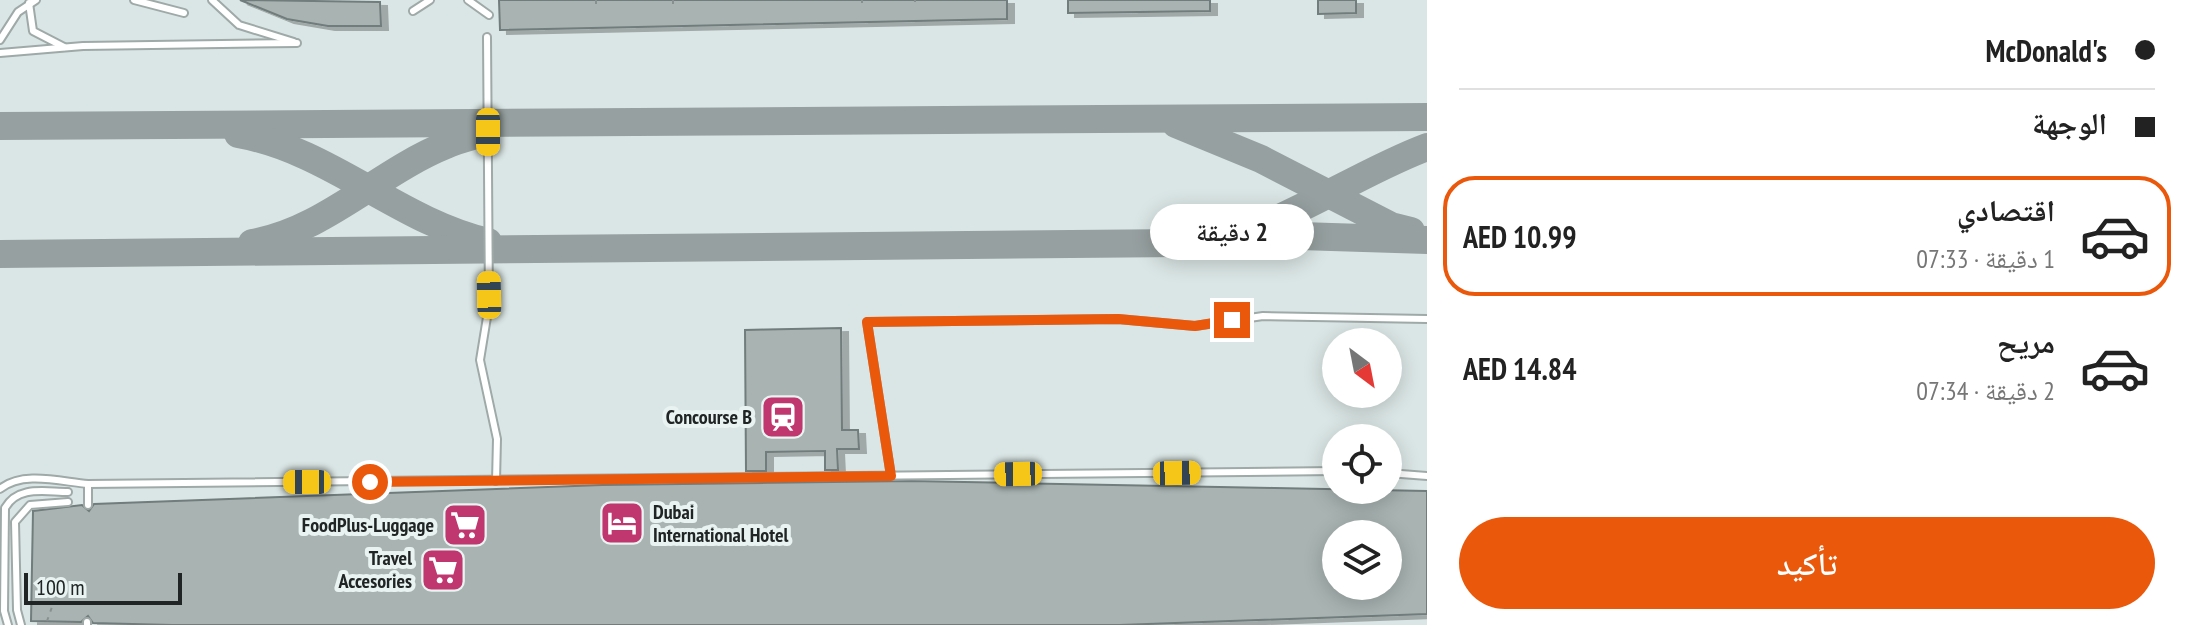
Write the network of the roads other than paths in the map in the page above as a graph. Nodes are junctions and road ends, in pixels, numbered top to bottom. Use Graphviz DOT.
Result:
graph roads {
  1 [pos="134,0"];
  2 [pos="212,0"];
  3 [pos="430,0"];
  4 [pos="468,0"];
  5 [pos="32,2"];
  6 [pos="413,11"];
  7 [pos="184,13"];
  8 [pos="489,15"];
  9 [pos="487,37"];
  10 [pos="0,40"];
  11 [pos="67,48"];
  12 [pos="0,53"];
  13 [pos="1427,319"];
  14 [pos="868,397"];
  15 [pos="879,398"];
  16 [pos="1322,471"];
  17 [pos="1402,474"];
  18 [pos="891,476"];
  19 [pos="1427,476"];
  20 [pos="496,481"];
  21 [pos="88,484"];
  22 [pos="0,489"];
  23 [pos="68,492"];
  24 [pos="68,502"];
  25 [pos="88,505"];
  26 [pos="8,625"];
  27 [pos="21,625"];
  1 -- 7 [label="lane"];
  2 -- 11 [label="lane"];
  3 -- 6 [label="lane"];
  4 -- 8 [label="lane"];
  5 -- 10 [label="lane"];
  5 -- 11 [label="lane"];
  9 -- 20 [label="lane"];
  11 -- 12 [label="lane"];
  13 -- 15 [label="lane"];
  14 -- 15 [label="lane"];
  15 -- 18 [label="lane"];
  16 -- 18 [label="lane"];
  17 -- 19 [label="lane"];
  18 -- 20 [label="lane"];
  20 -- 21 [label="lane"];
  21 -- 22 [label="lane"];
  21 -- 25 [label="lane"];
  23 -- 26 [label="lane"];
  24 -- 27 [label="lane"];
}
